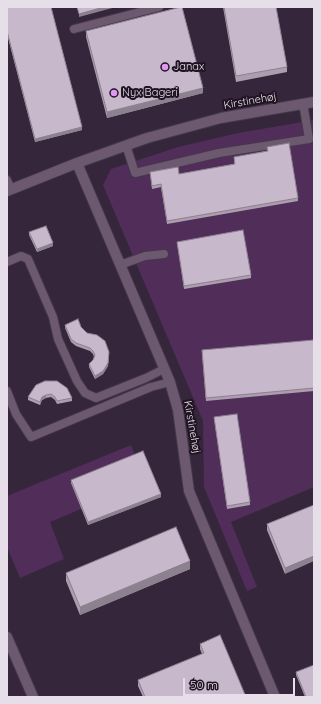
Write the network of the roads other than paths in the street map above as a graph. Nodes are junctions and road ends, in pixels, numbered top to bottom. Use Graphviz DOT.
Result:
graph roads {
  1 [pos="159,7"];
  2 [pos="74,29"];
  3 [pos="314,102"];
  4 [pos="303,103"];
  5 [pos="126,145"];
  6 [pos="77,163"];
  7 [pos="8,187"];
  8 [pos="164,254"];
  9 [pos="7,262"];
  10 [pos="120,265"];
  11 [pos="164,370"];
  12 [pos="170,382"];
  13 [pos="7,391"];
  14 [pos="7,637"];
  15 [pos="32,697"];
  16 [pos="275,697"];
  1 -- 2 [label="lane"];
  3 -- 4 [label="street, Kirstinehøj"];
  4 -- 5 [label="street, Kirstinehøj"];
  4 -- 5 [label="lane"];
  5 -- 6 [label="street, Kirstinehøj"];
  6 -- 7 [label="street, Kirstinehøj"];
  6 -- 10 [label="street, Kirstinehøj"];
  8 -- 10 [label="lane"];
  9 -- 11 [label="lane"];
  10 -- 11 [label="street, Kirstinehøj"];
  11 -- 12 [label="street, Kirstinehøj"];
  12 -- 13 [label="lane"];
  12 -- 16 [label="street, Kirstinehøj"];
  14 -- 15 [label="street"];
}
